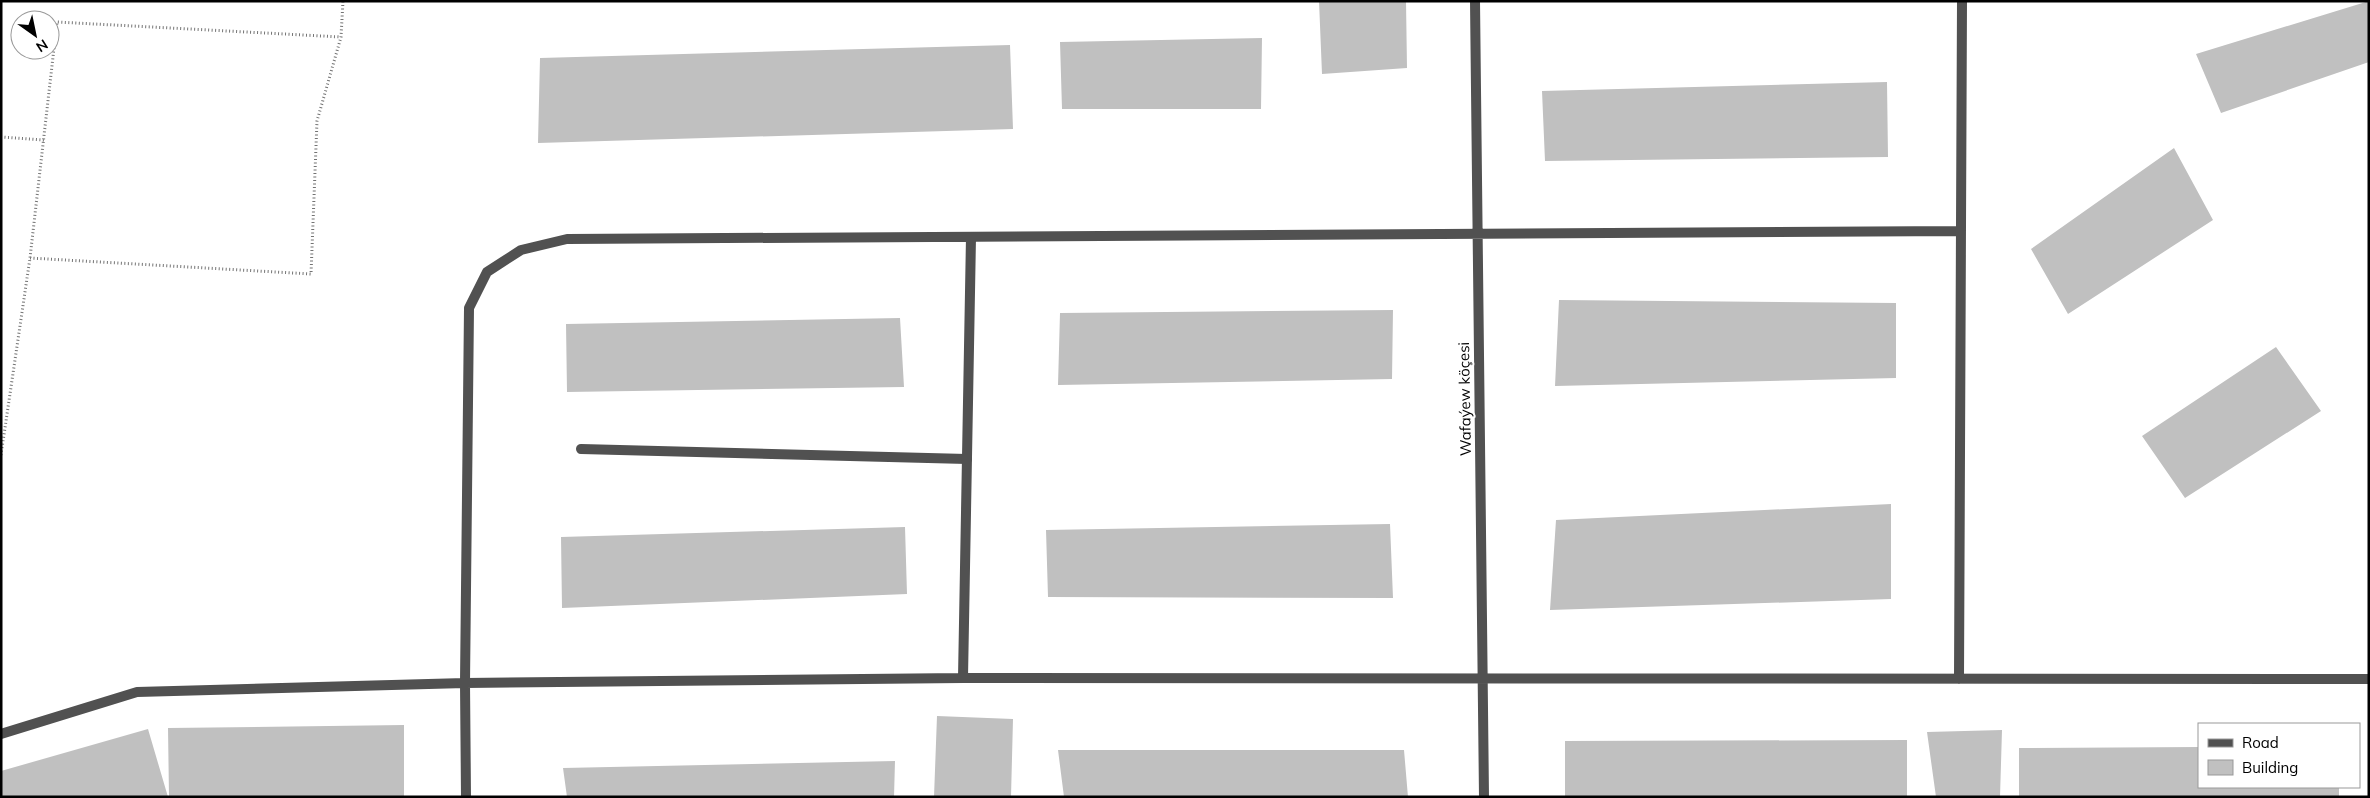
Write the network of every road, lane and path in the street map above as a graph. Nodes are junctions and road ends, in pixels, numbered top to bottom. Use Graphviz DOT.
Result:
graph roads {
  1 [pos="343,1"];
  2 [pos="1475,1"];
  3 [pos="1962,1"];
  4 [pos="341,37"];
  5 [pos="1,137"];
  6 [pos="44,140"];
  7 [pos="1961,231"];
  8 [pos="1478,235"];
  9 [pos="971,237"];
  10 [pos="30,258"];
  11 [pos="581,449"];
  12 [pos="1,456"];
  13 [pos="967,459"];
  14 [pos="963,678"];
  15 [pos="1483,678"];
  16 [pos="1959,679"];
  17 [pos="2369,679"];
  18 [pos="465,684"];
  19 [pos="1,734"];
  20 [pos="466,797"];
  21 [pos="1484,797"];
  1 -- 4 [label="path"];
  2 -- 8 [label="street, Wafaýew köçesi"];
  3 -- 7 [label="street"];
  4 -- 6 [label="path"];
  4 -- 10 [label="path"];
  5 -- 6 [label="path"];
  6 -- 10 [label="path"];
  7 -- 8 [label="street"];
  7 -- 16 [label="street"];
  8 -- 9 [label="street"];
  8 -- 15 [label="street, Wafaýew köçesi"];
  9 -- 13 [label="street"];
  9 -- 18 [label="street"];
  10 -- 12 [label="path"];
  11 -- 13 [label="street"];
  13 -- 14 [label="street"];
  14 -- 15 [label="street"];
  14 -- 18 [label="street"];
  15 -- 16 [label="street"];
  15 -- 21 [label="street, Wafaýew köçesi"];
  16 -- 17 [label="street"];
  18 -- 19 [label="street"];
  18 -- 20 [label="street"];
}
